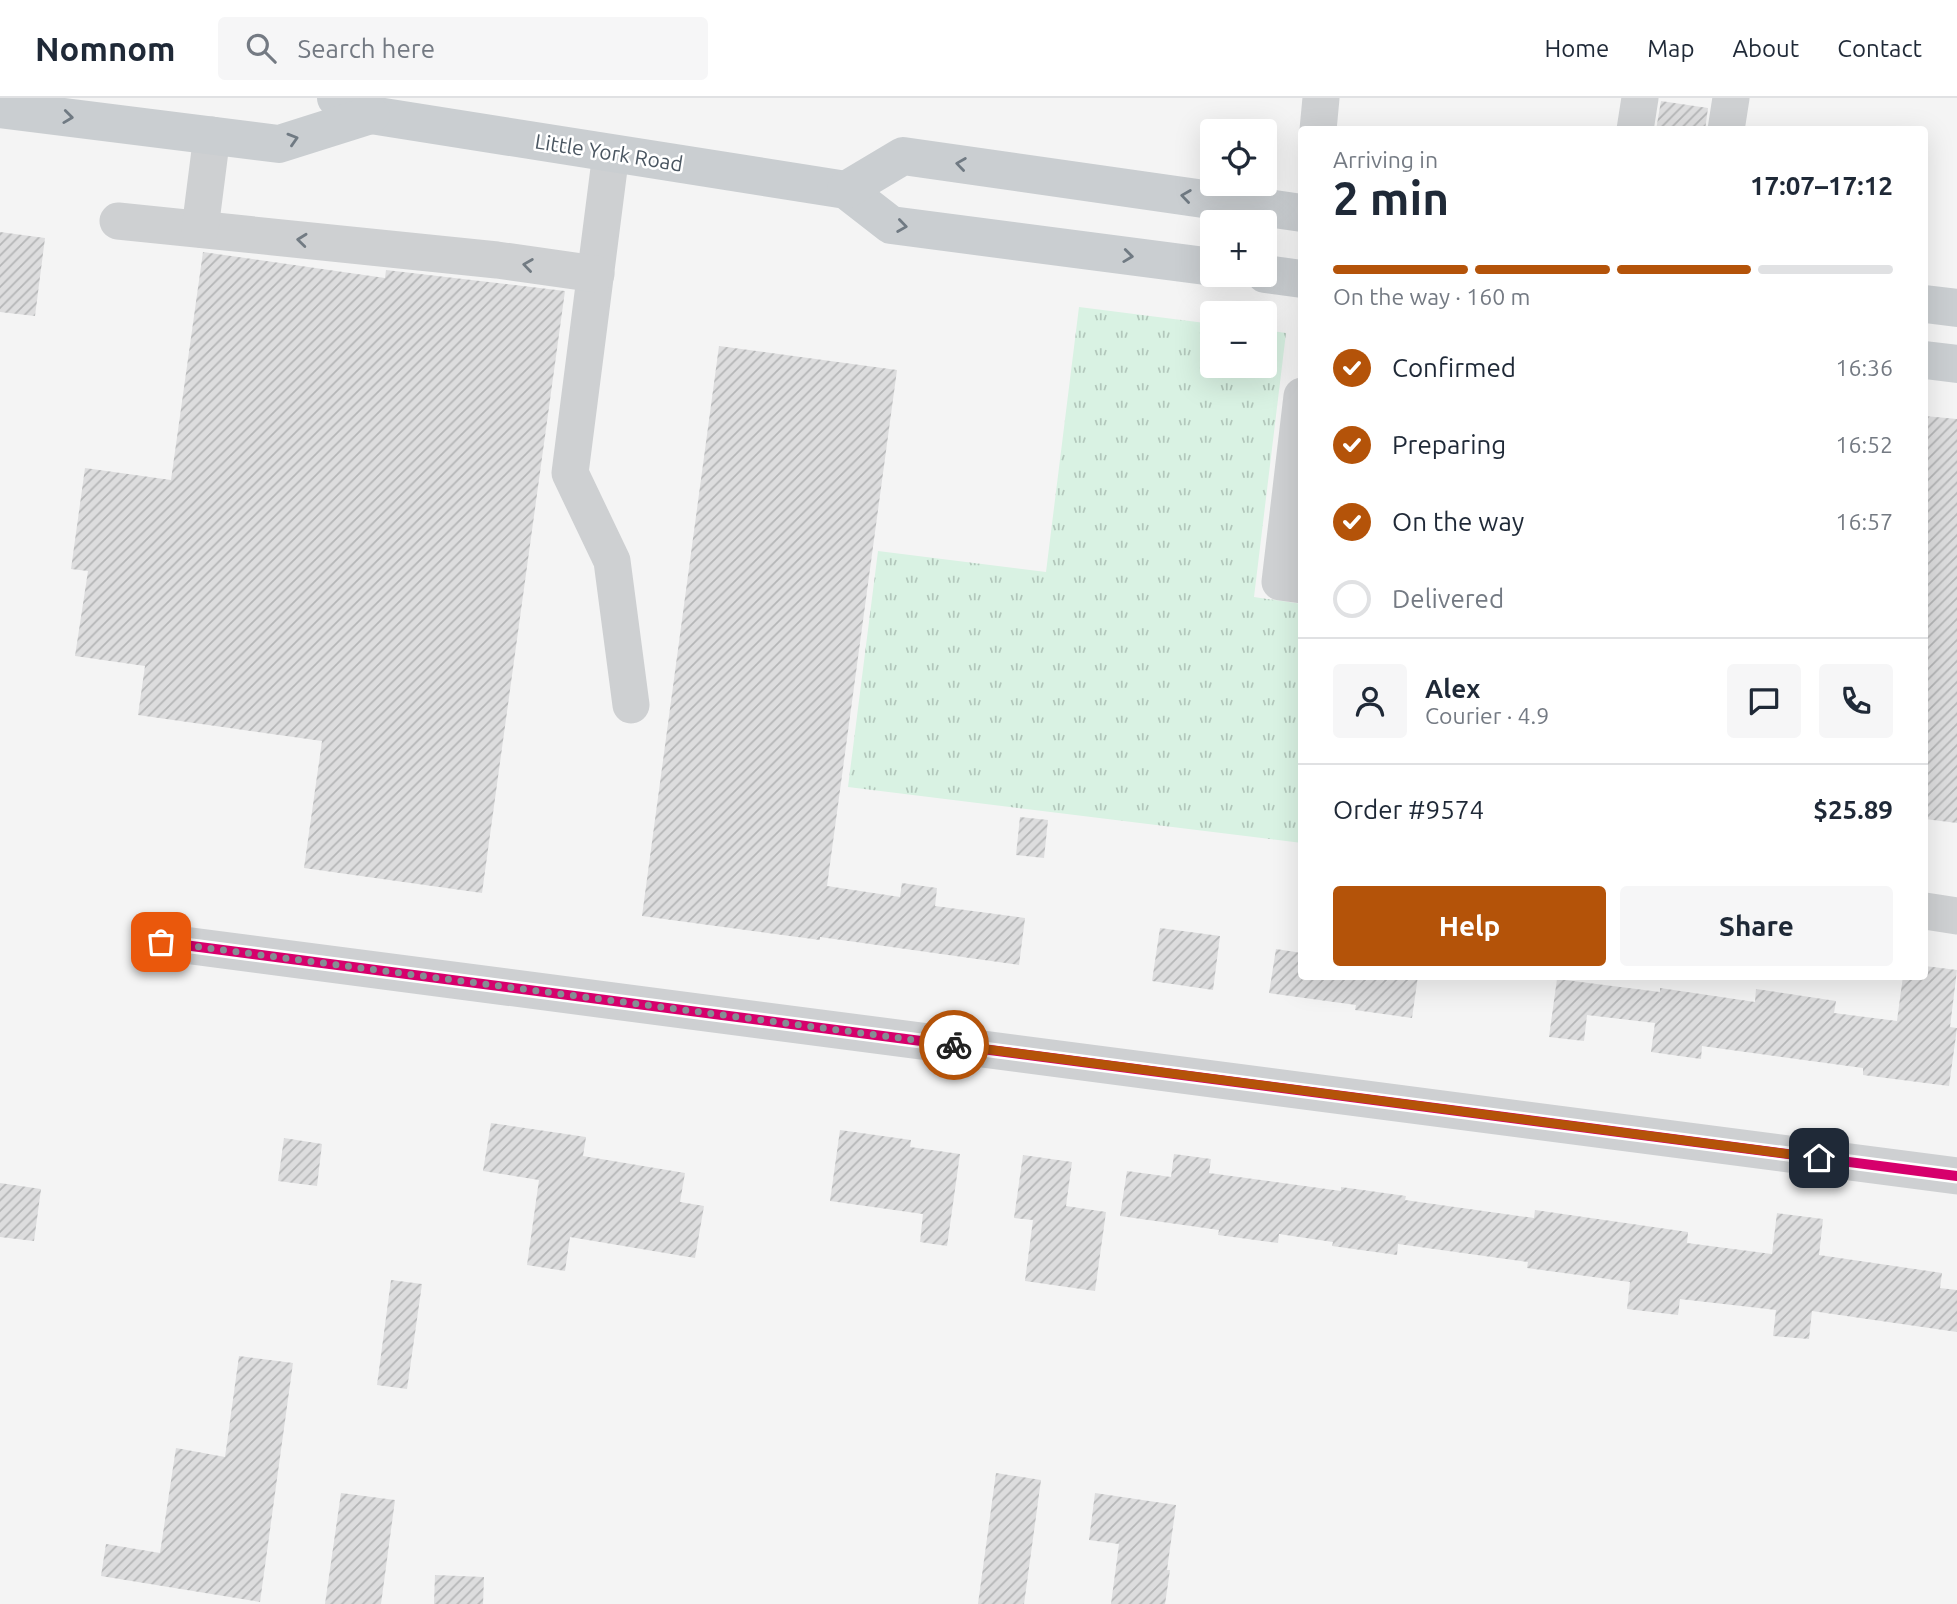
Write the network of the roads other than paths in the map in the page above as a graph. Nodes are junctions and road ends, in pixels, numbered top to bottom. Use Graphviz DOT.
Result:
graph roads {
  1 [pos="336,98"];
  2 [pos="1321,98"];
  3 [pos="1640,98"];
  4 [pos="1731,98"];
  5 [pos="372,107"];
  6 [pos="0,109"];
  7 [pos="1318,126"];
  8 [pos="1636,126"];
  9 [pos="1727,126"];
  10 [pos="212,135"];
  11 [pos="611,153"];
  12 [pos="846,190"];
  13 [pos="1298,212"];
  14 [pos="118,221"];
  15 [pos="200,229"];
  16 [pos="1200,265"];
  17 [pos="596,274"];
  18 [pos="1277,275"];
  19 [pos="1298,278"];
  20 [pos="1928,304"];
  21 [pos="1957,308"];
  22 [pos="1928,360"];
  23 [pos="1957,364"];
  24 [pos="1298,430"];
  25 [pos="1298,584"];
  26 [pos="631,705"];
  27 [pos="1928,911"];
  28 [pos="1957,915"];
  29 [pos="161,942"];
  30 [pos="1957,1176"];
  1 -- 5 [label="main road, Little York Road"];
  2 -- 7 [label="street"];
  3 -- 8 [label="street"];
  4 -- 9 [label="street"];
  10 -- 5 [label="main road, Little York Road, one-way"];
  5 -- 11 [label="main road, Little York Road"];
  6 -- 10 [label="main road, Little York Road, one-way"];
  10 -- 15 [label="street"];
  11 -- 12 [label="main road, Little York Road"];
  11 -- 17 [label="street"];
  13 -- 12 [label="main road, one-way"];
  12 -- 16 [label="main road, Little York Road, one-way"];
  14 -- 15 [label="street"];
  17 -- 15 [label="street, one-way"];
  17 -- 26 [label="street"];
  18 -- 19 [label="main road"];
  20 -- 21 [label="main road"];
  22 -- 23 [label="main road"];
  24 -- 25 [label="street"];
  27 -- 28 [label="street"];
  29 -- 30 [label="street"];
}
